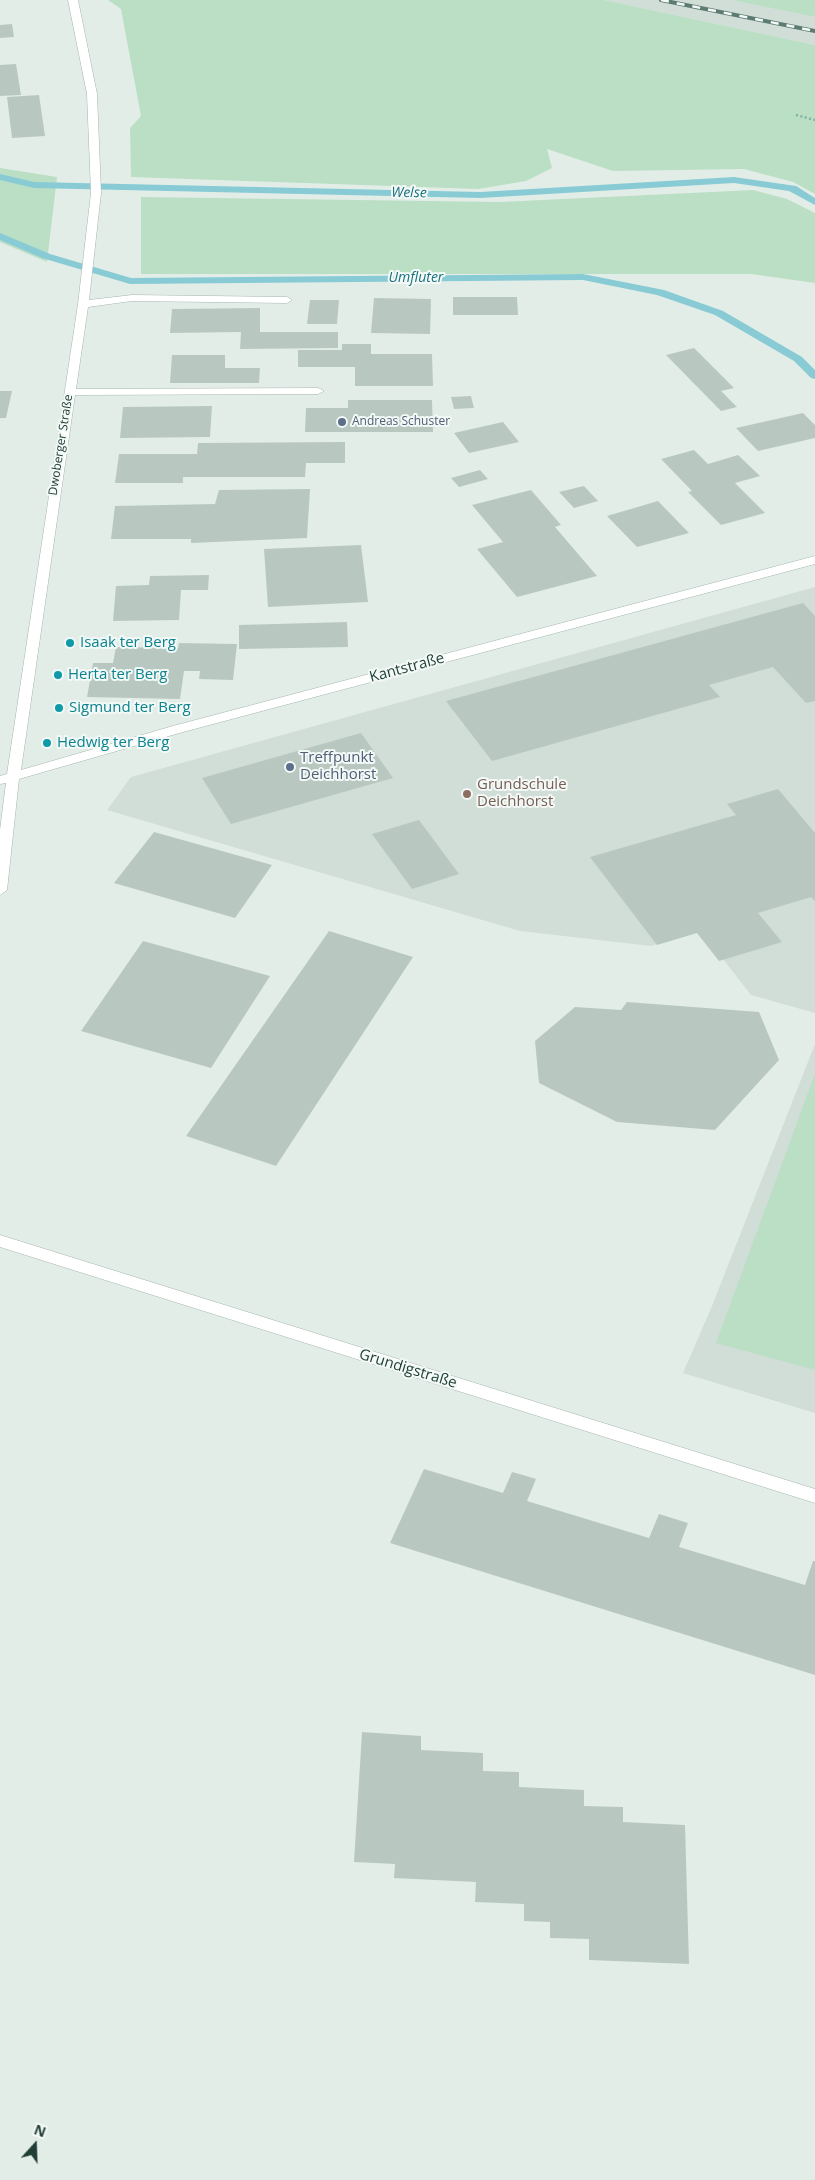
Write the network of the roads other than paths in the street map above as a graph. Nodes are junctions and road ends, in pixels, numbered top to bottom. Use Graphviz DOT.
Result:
graph roads {
  1 [pos="73,0"];
  2 [pos="287,300"];
  3 [pos="83,304"];
  4 [pos="318,391"];
  5 [pos="69,392"];
  6 [pos="815,560"];
  7 [pos="6,778"];
  8 [pos="0,890"];
  9 [pos="0,1242"];
  10 [pos="815,1496"];
  1 -- 3 [label="street, Dwoberger Straße"];
  2 -- 3 [label="street"];
  3 -- 5 [label="street, Dwoberger Straße"];
  4 -- 5 [label="street"];
  5 -- 7 [label="street, Dwoberger Straße"];
  6 -- 7 [label="street, Kantstraße"];
  7 -- 8 [label="street, Dwoberger Straße"];
  9 -- 10 [label="street, Grundigstraße"];
}
